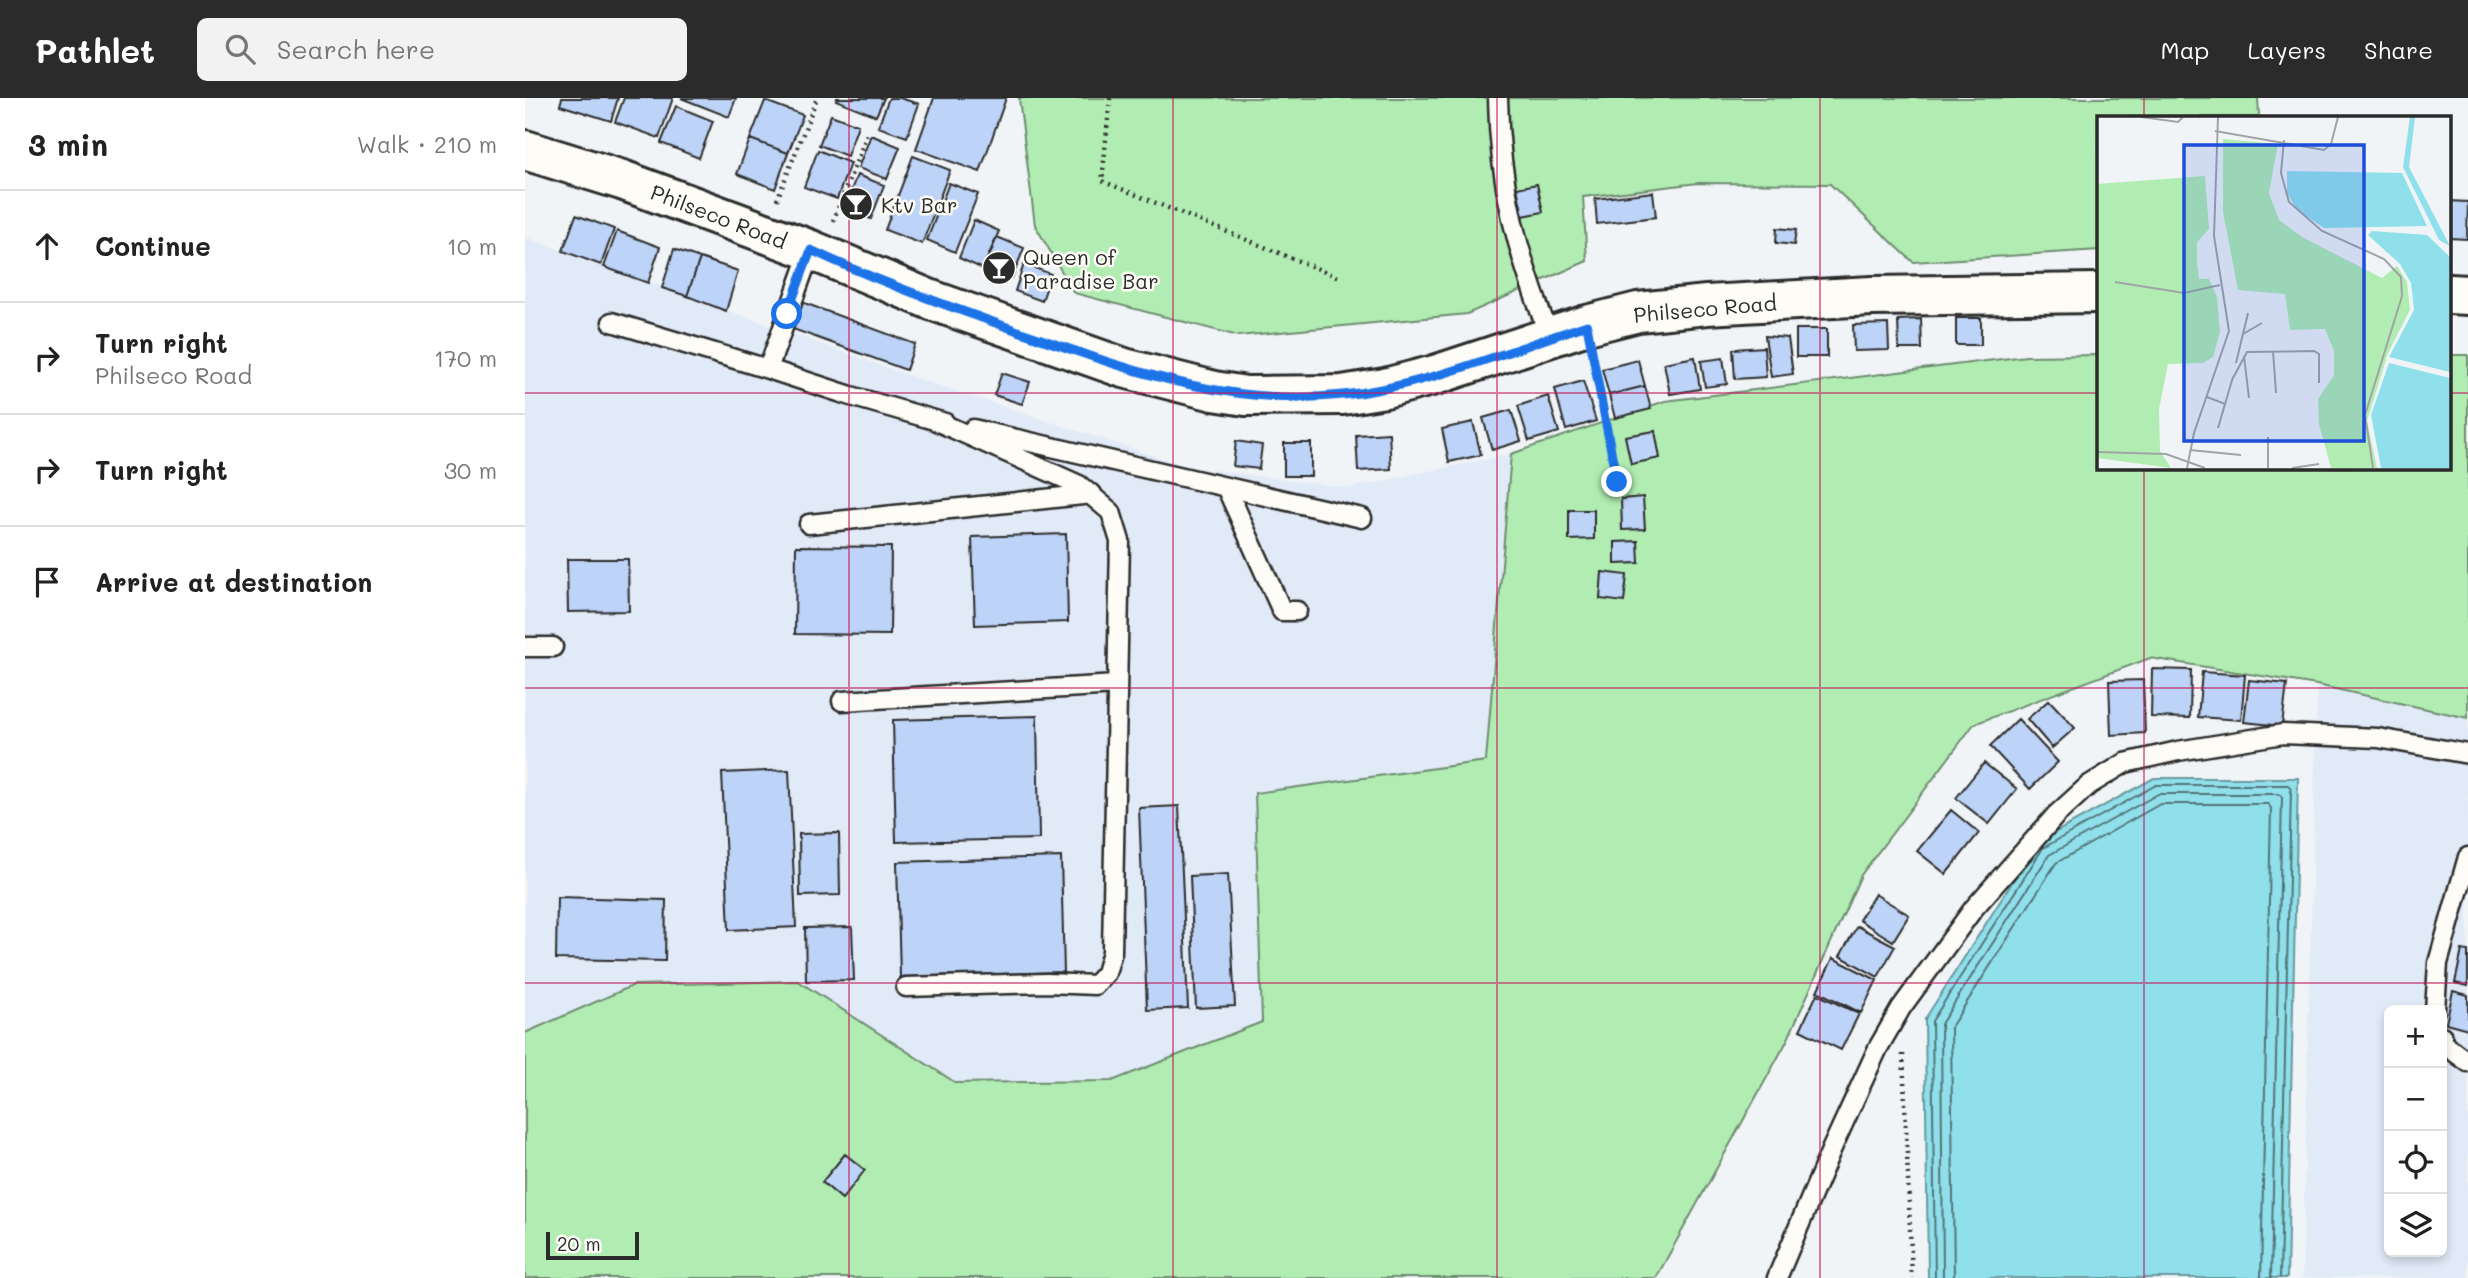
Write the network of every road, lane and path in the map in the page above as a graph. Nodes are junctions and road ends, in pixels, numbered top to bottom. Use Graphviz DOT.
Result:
graph roads {
  1 [pos="817,98"];
  2 [pos="1110,98"];
  3 [pos="1498,98"];
  4 [pos="868,132"];
  5 [pos="525,150"];
  6 [pos="765,234"];
  7 [pos="815,252"];
  8 [pos="1338,277"];
  9 [pos="2097,293"];
  10 [pos="612,322"];
  11 [pos="1587,325"];
  12 [pos="1550,337"];
  13 [pos="768,369"];
  14 [pos="935,421"];
  15 [pos="1617,482"];
  16 [pos="1226,487"];
  17 [pos="1092,494"];
  18 [pos="1362,518"];
  19 [pos="809,524"];
  20 [pos="1297,611"];
  21 [pos="525,647"];
  22 [pos="553,647"];
  23 [pos="1117,685"];
  24 [pos="842,701"];
  25 [pos="2468,754"];
  26 [pos="2468,857"];
  27 [pos="906,987"];
  28 [pos="2435,1005"];
  29 [pos="1901,1007"];
  30 [pos="2447,1046"];
  31 [pos="2468,1062"];
  32 [pos="1777,1278"];
  33 [pos="1912,1278"];
  1 -- 6 [label="path"];
  2 -- 8 [label="path"];
  3 -- 12 [label="lane"];
  4 -- 7 [label="path"];
  5 -- 6 [label="street, Philseco Road"];
  6 -- 7 [label="street, Philseco Road"];
  7 -- 12 [label="street, Philseco Road"];
  7 -- 13 [label="lane"];
  9 -- 11 [label="street, Philseco Road"];
  10 -- 13 [label="lane"];
  11 -- 12 [label="street, Philseco Road"];
  11 -- 15 [label="path"];
  13 -- 14 [label="lane"];
  14 -- 16 [label="lane"];
  14 -- 17 [label="lane"];
  16 -- 18 [label="lane"];
  16 -- 20 [label="lane"];
  17 -- 19 [label="lane"];
  17 -- 23 [label="lane"];
  21 -- 22 [label="lane"];
  23 -- 24 [label="lane"];
  23 -- 27 [label="lane"];
  25 -- 29 [label="lane"];
  26 -- 28 [label="lane"];
  29 -- 32 [label="lane"];
  29 -- 33 [label="path"];
  30 -- 31 [label="lane"];
}
